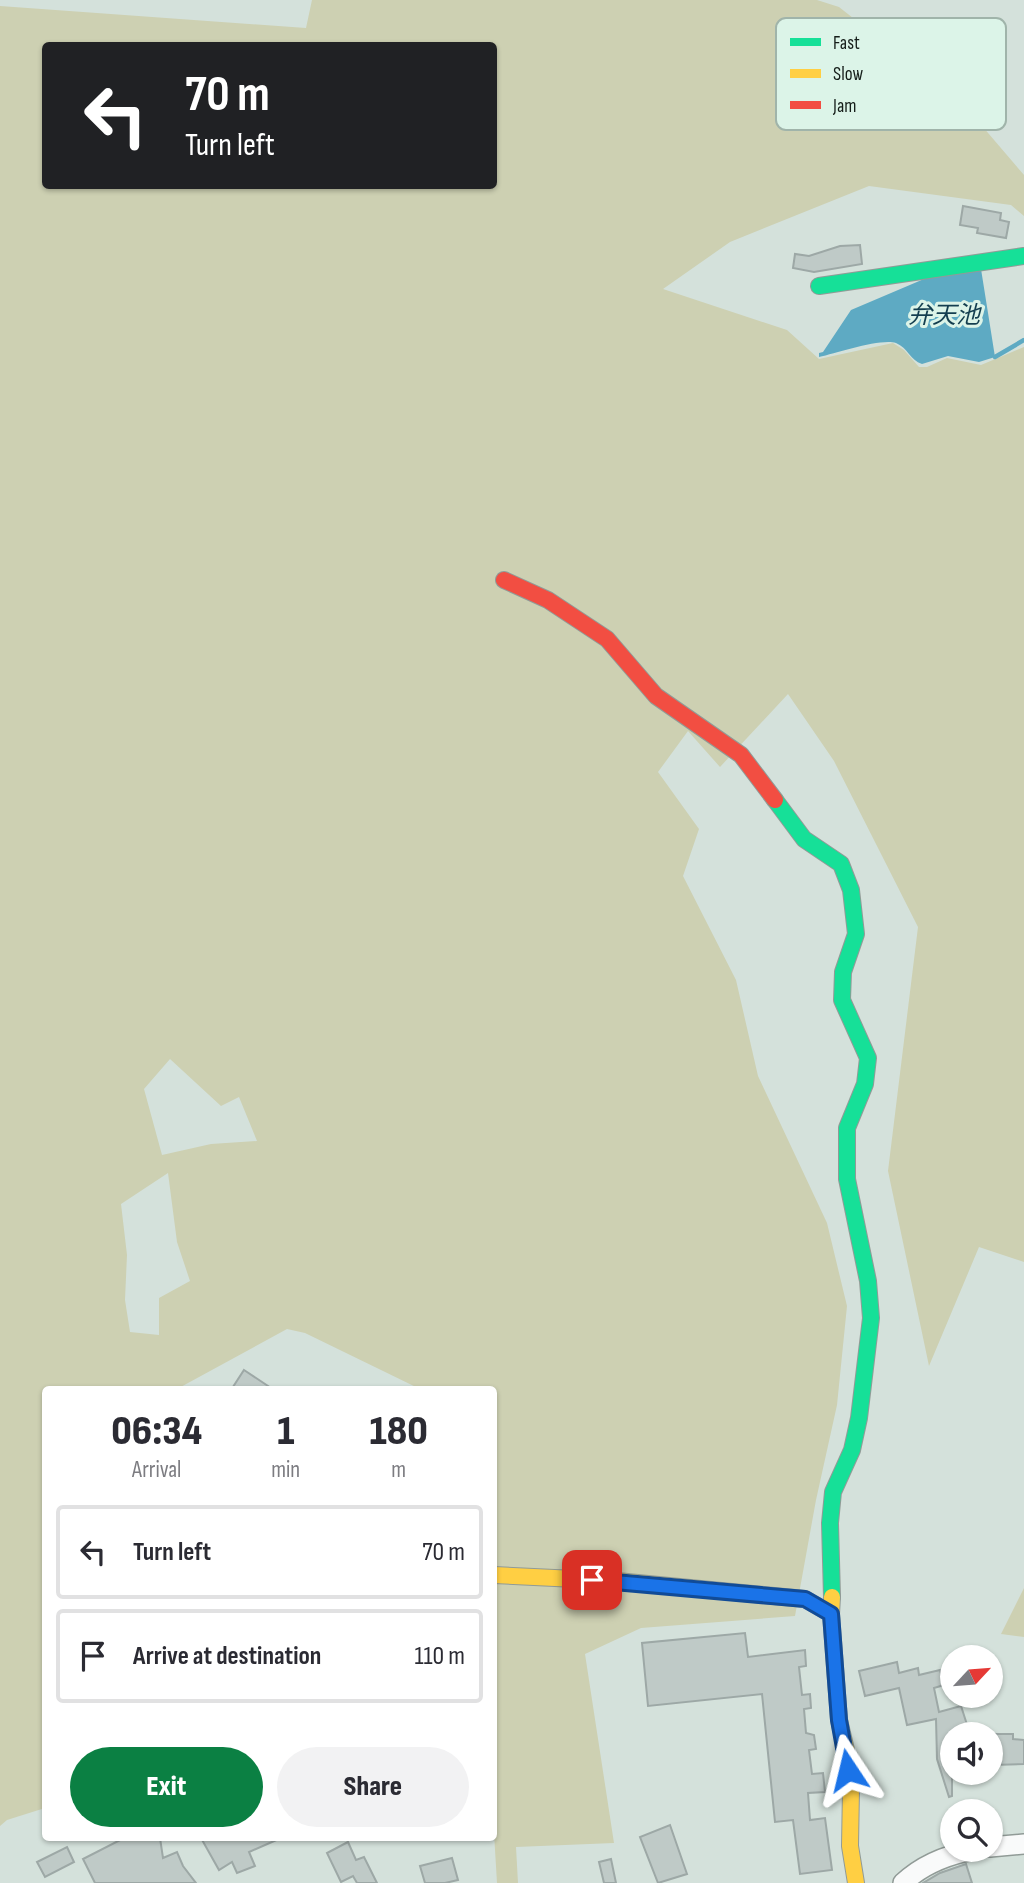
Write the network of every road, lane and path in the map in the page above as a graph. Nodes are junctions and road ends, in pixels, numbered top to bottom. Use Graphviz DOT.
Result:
graph roads {
  1 [pos="1024,256"];
  2 [pos="819,286"];
  3 [pos="504,580"];
  4 [pos="497,1575"];
  5 [pos="831,1614"];
  6 [pos="1024,1844"];
  7 [pos="1003,1846"];
  8 [pos="940,1859"];
  9 [pos="856,1883"];
  10 [pos="903,1883"];
  1 -- 2 [label="street"];
  3 -- 5 [label="street"];
  4 -- 5 [label="street"];
  5 -- 9 [label="street"];
  6 -- 7 [label="street"];
  8 -- 10 [label="street"];
}
